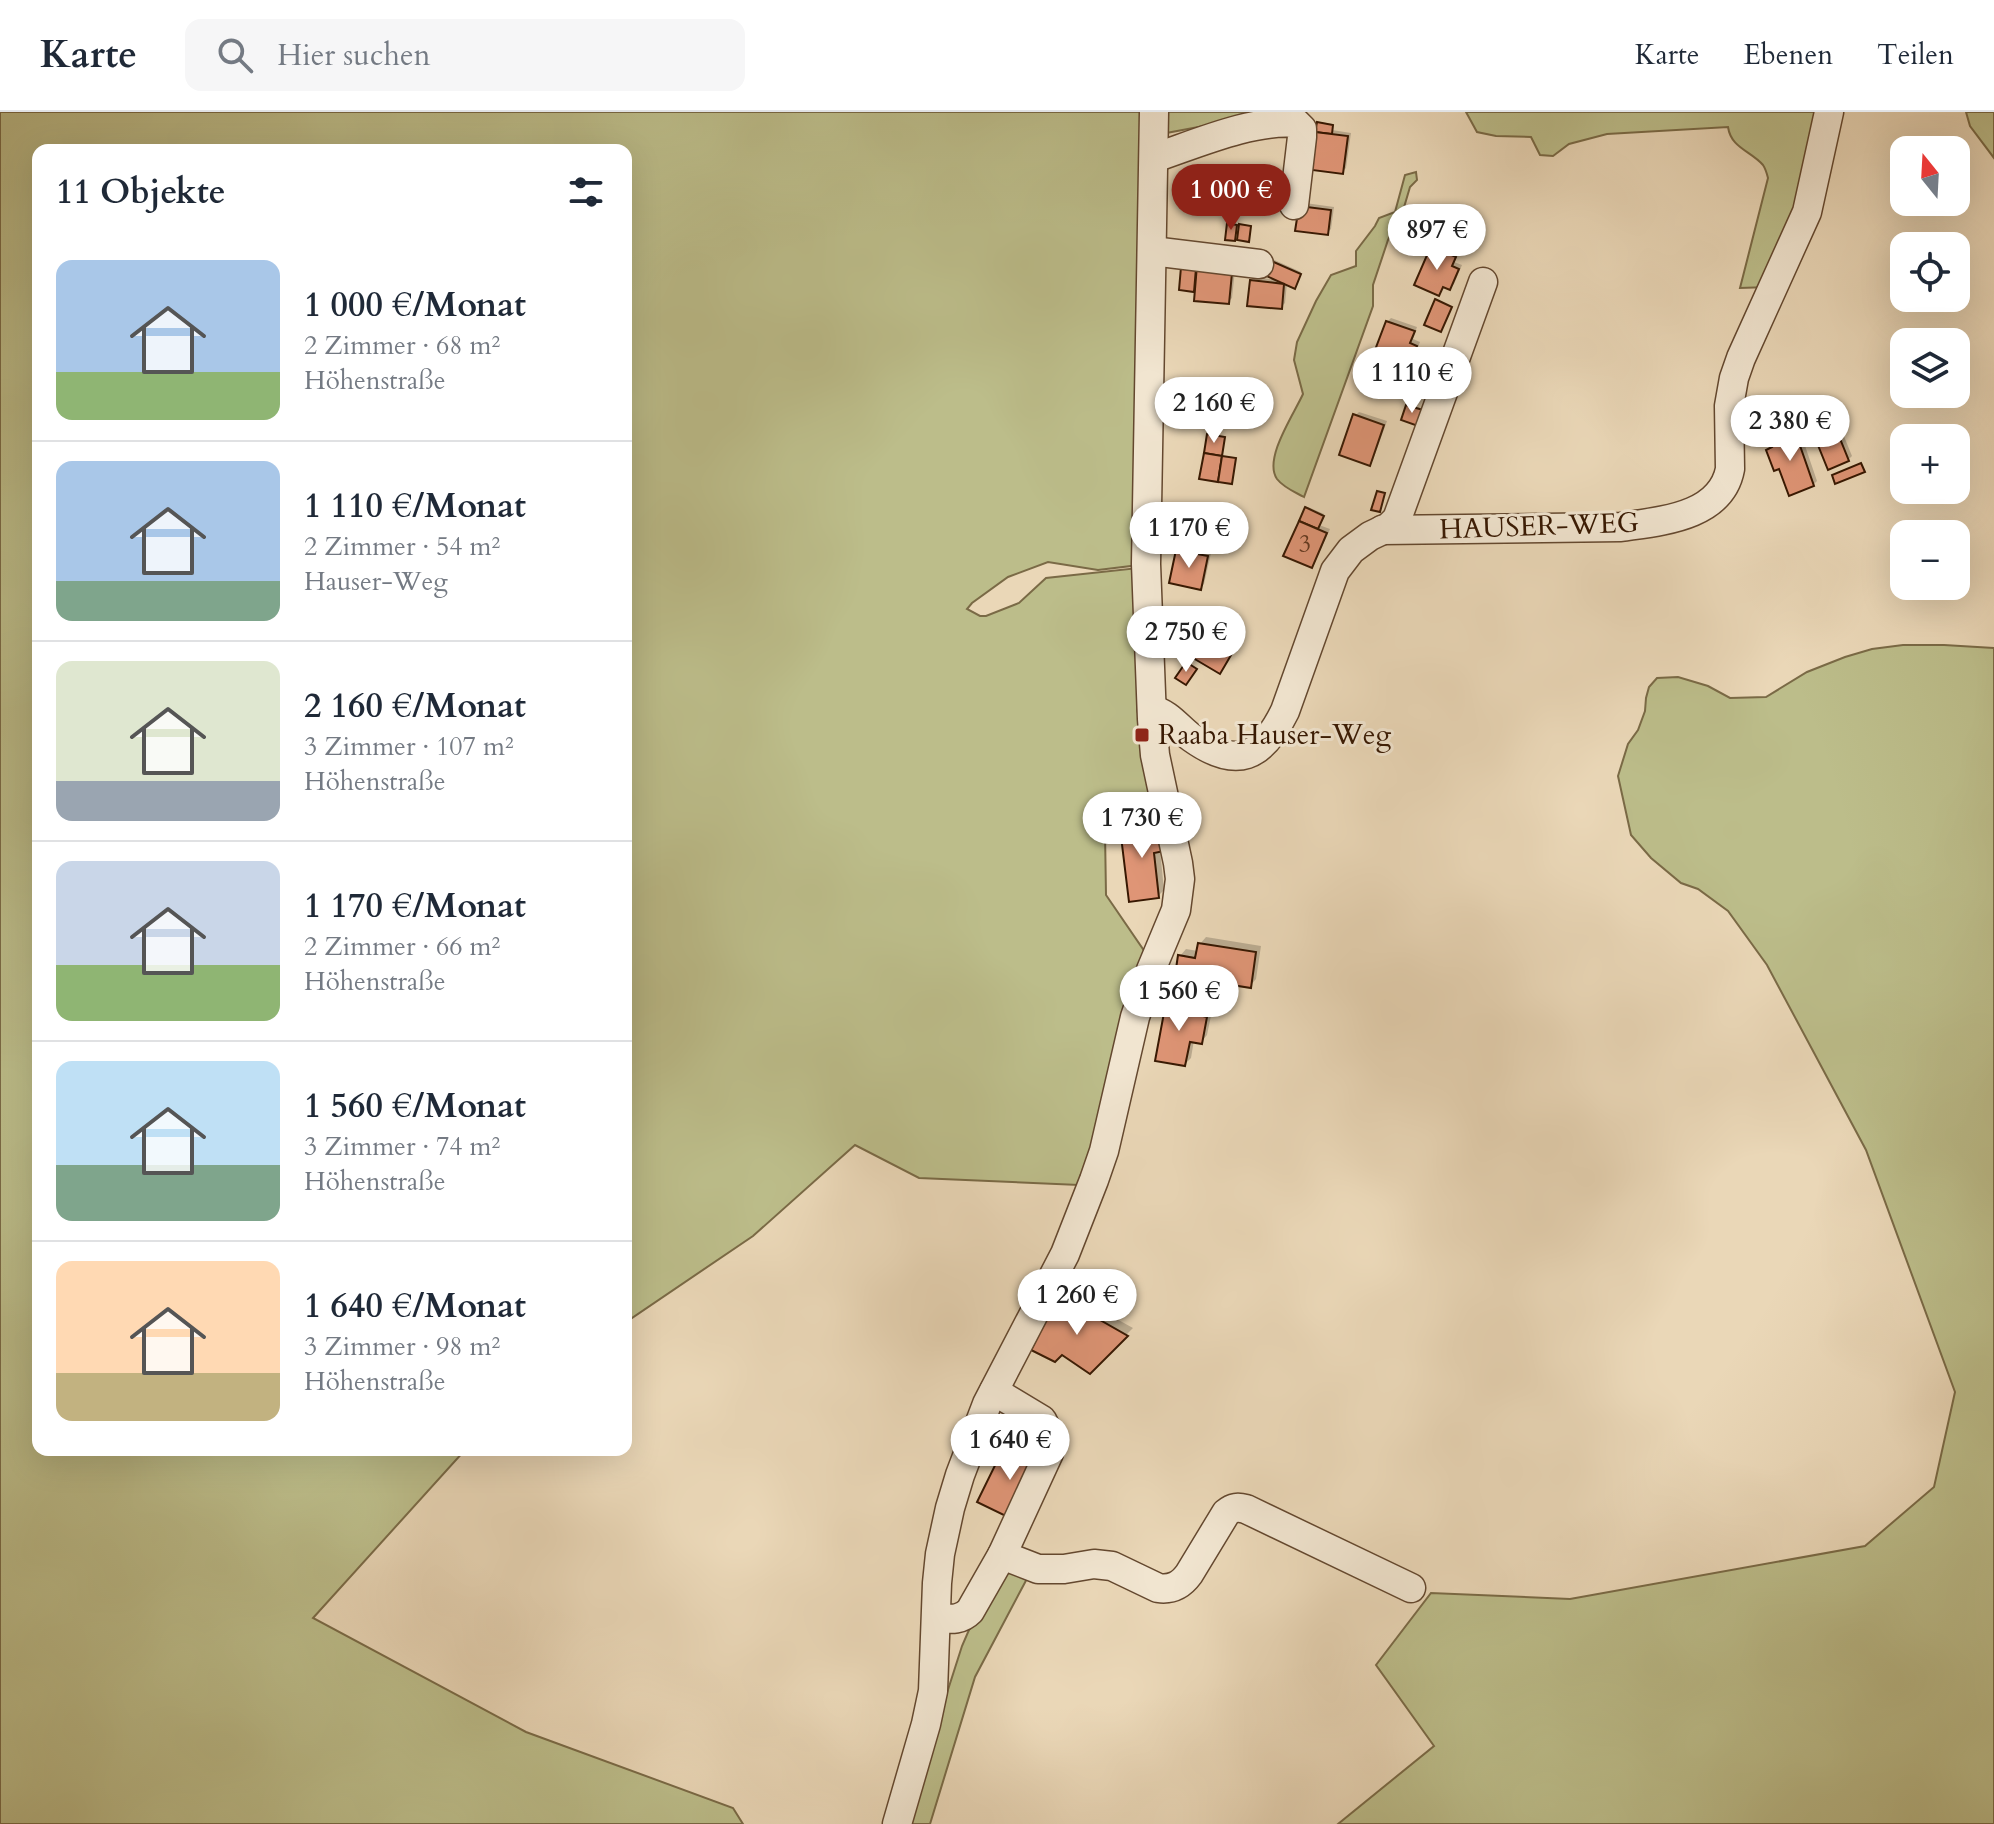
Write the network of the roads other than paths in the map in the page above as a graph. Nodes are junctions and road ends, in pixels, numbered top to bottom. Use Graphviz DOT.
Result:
graph roads {
  1 [pos="1154,112"];
  2 [pos="1829,112"];
  3 [pos="1154,158"];
  4 [pos="1294,205"];
  5 [pos="1152,251"];
  6 [pos="1259,264"];
  7 [pos="1483,282"];
  8 [pos="1382,530"];
  9 [pos="1152,710"];
  10 [pos="994,1391"];
  11 [pos="1002,1555"];
  12 [pos="1411,1588"];
  13 [pos="937,1618"];
  14 [pos="897,1824"];
  1 -- 3 [label="street"];
  2 -- 8 [label="street, HAUSER-WEG"];
  3 -- 4 [label="street"];
  3 -- 5 [label="street"];
  5 -- 6 [label="street"];
  5 -- 9 [label="street"];
  7 -- 8 [label="street, HAUSER-WEG"];
  8 -- 9 [label="street, HAUSER-WEG"];
  9 -- 10 [label="street"];
  10 -- 11 [label="street"];
  10 -- 13 [label="street"];
  11 -- 12 [label="street"];
  11 -- 13 [label="street"];
  13 -- 14 [label="street"];
}
